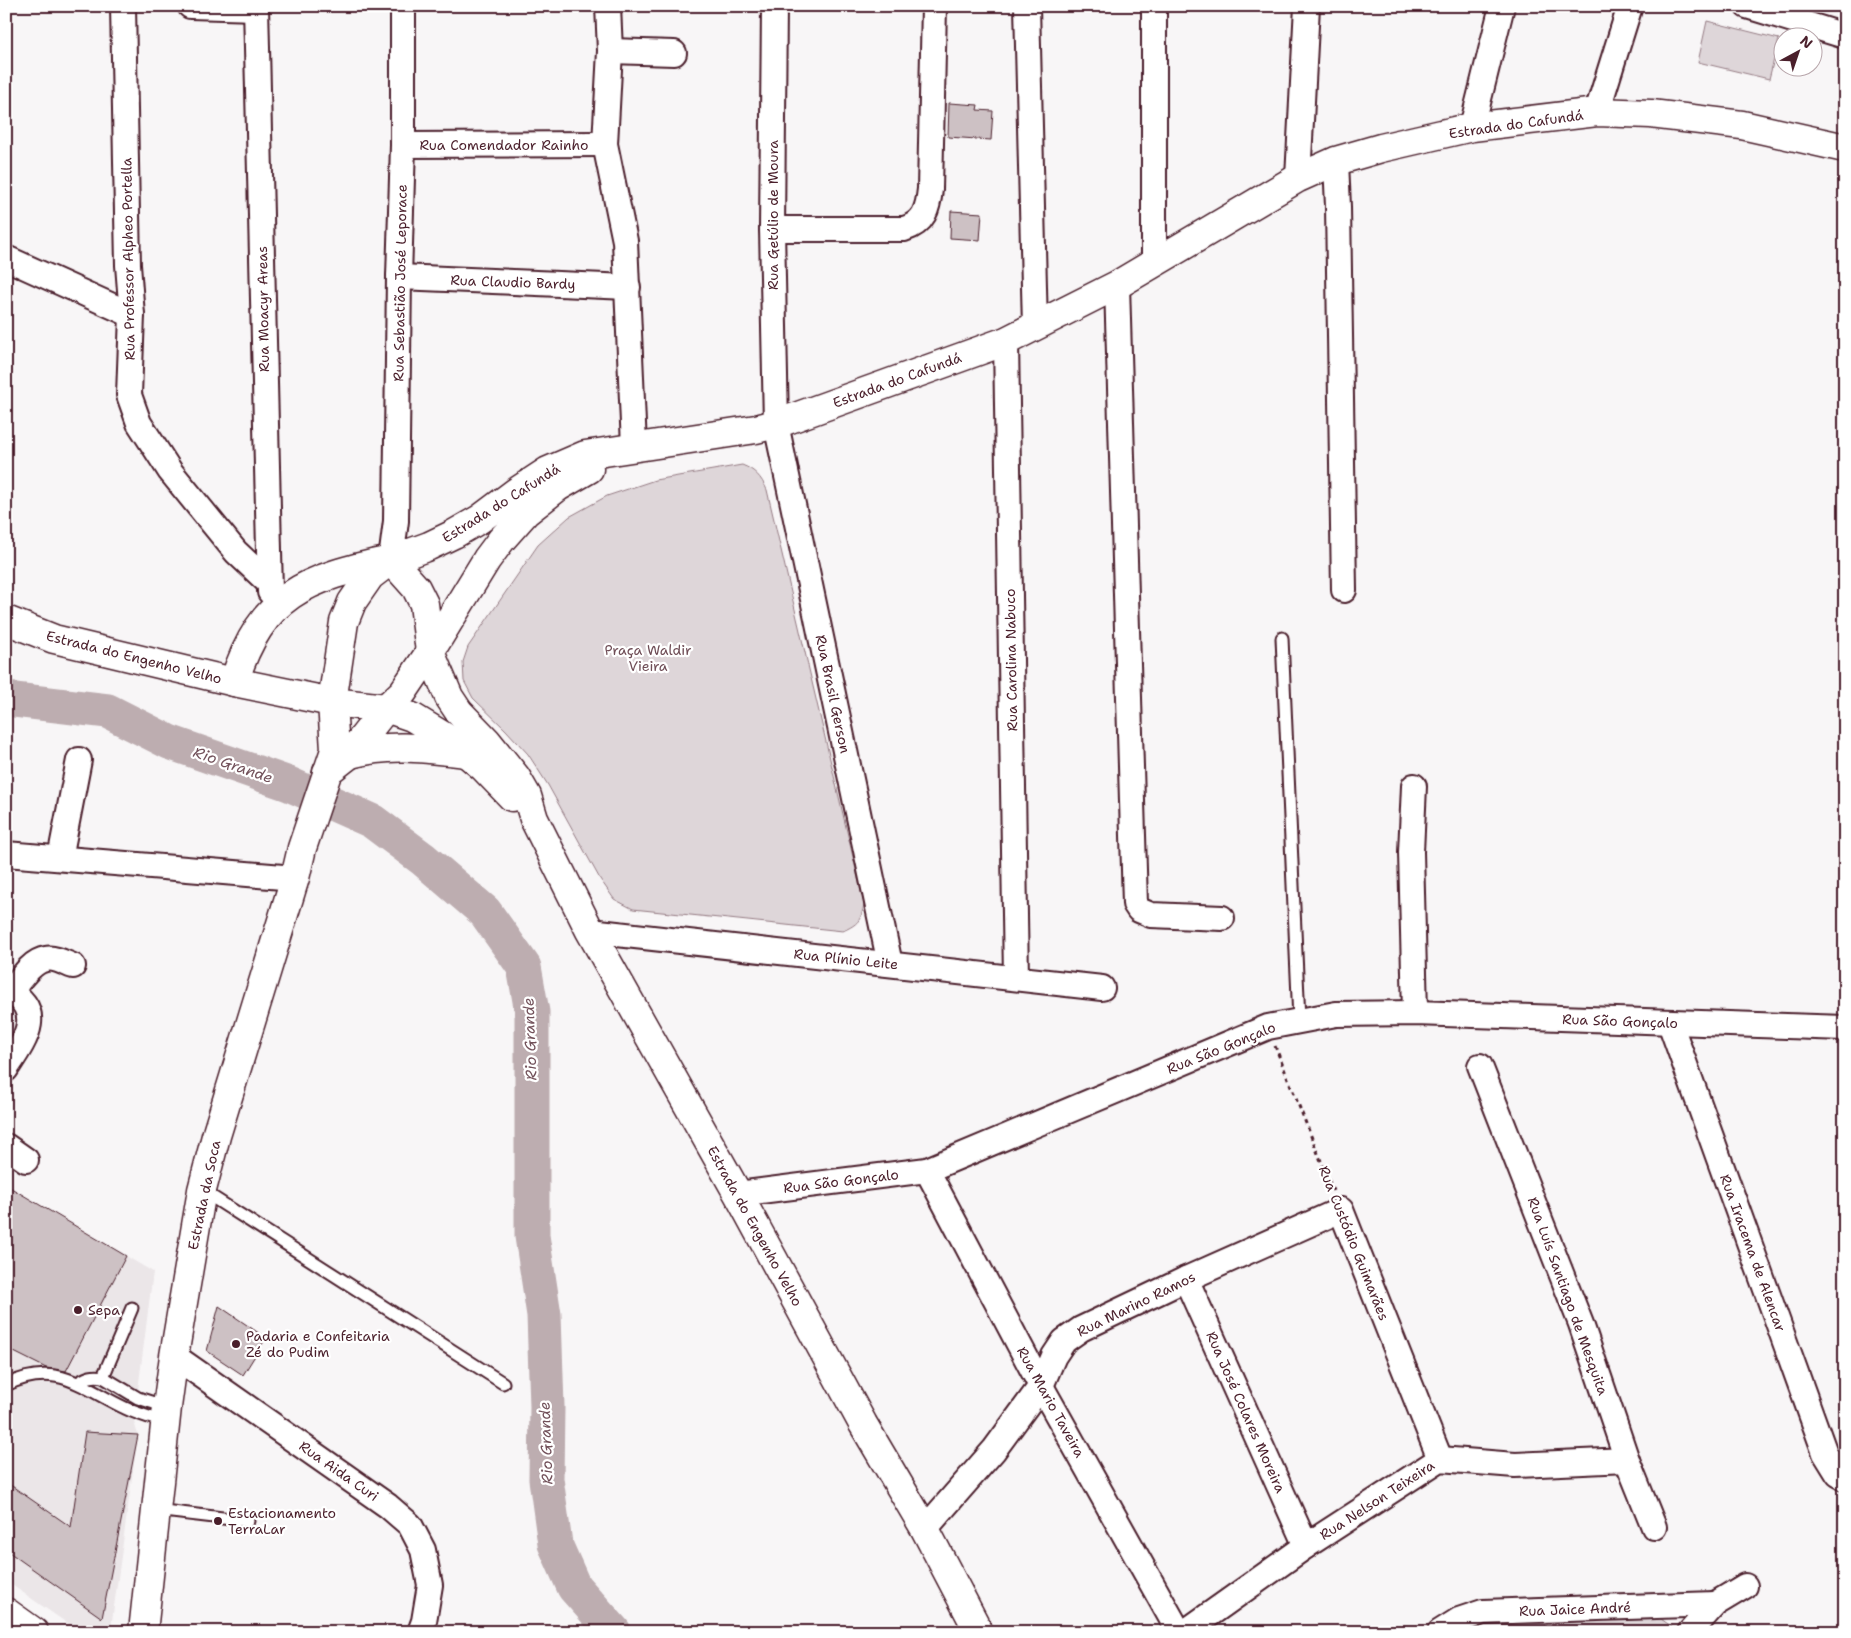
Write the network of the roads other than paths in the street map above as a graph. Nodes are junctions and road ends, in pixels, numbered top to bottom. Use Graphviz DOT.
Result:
graph roads {
  1 [pos="123,6"];
  2 [pos="190,6"];
  3 [pos="403,6"];
  4 [pos="608,6"];
  5 [pos="774,6"];
  6 [pos="934,6"];
  7 [pos="1027,6"];
  8 [pos="1154,6"];
  9 [pos="1307,6"];
  10 [pos="1502,6"];
  11 [pos="1630,6"];
  12 [pos="1747,6"];
  13 [pos="256,7"];
  14 [pos="1845,36"];
  15 [pos="610,51"];
  16 [pos="674,53"];
  17 [pos="1597,112"];
  18 [pos="1472,128"];
  19 [pos="605,144"];
  20 [pos="403,145"];
  21 [pos="1845,148"];
  22 [pos="1336,162"];
  23 [pos="1298,178"];
  24 [pos="772,229"];
  25 [pos="6,258"];
  26 [pos="1154,262"];
  27 [pos="399,277"];
  28 [pos="1117,285"];
  29 [pos="628,287"];
  30 [pos="132,315"];
  31 [pos="1035,327"];
  32 [pos="1006,341"];
  33 [pos="776,424"];
  34 [pos="628,448"];
  35 [pos="391,560"];
  36 [pos="269,583"];
  37 [pos="1344,590"];
  38 [pos="270,611"];
  39 [pos="6,620"];
  40 [pos="1282,638"];
  41 [pos="430,652"];
  42 [pos="234,682"];
  43 [pos="332,702"];
  44 [pos="386,708"];
  45 [pos="466,753"];
  46 [pos="350,754"];
  47 [pos="79,760"];
  48 [pos="325,780"];
  49 [pos="1414,786"];
  50 [pos="534,820"];
  51 [pos="6,854"];
  52 [pos="60,858"];
  53 [pos="295,878"];
  54 [pos="1222,918"];
  55 [pos="590,931"];
  56 [pos="890,964"];
  57 [pos="73,966"];
  58 [pos="1016,978"];
  59 [pos="1102,988"];
  60 [pos="8,991"];
  61 [pos="1415,1013"];
  62 [pos="1299,1020"];
  63 [pos="1670,1023"];
  64 [pos="1845,1028"];
  65 [pos="1480,1066"];
  66 [pos="6,1069"];
  67 [pos="6,1146"];
  68 [pos="26,1160"];
  69 [pos="927,1170"];
  70 [pos="202,1190"];
  71 [pos="738,1194"];
  72 [pos="1341,1210"];
  73 [pos="1186,1279"];
  74 [pos="132,1308"];
  75 [pos="174,1356"];
  76 [pos="103,1377"];
  77 [pos="79,1382"];
  78 [pos="503,1383"];
  79 [pos="6,1385"];
  80 [pos="1041,1386"];
  81 [pos="166,1415"];
  82 [pos="1440,1459"];
  83 [pos="1627,1460"];
  84 [pos="1845,1478"];
  85 [pos="155,1510"];
  86 [pos="248,1521"];
  87 [pos="1654,1527"];
  88 [pos="925,1529"];
  89 [pos="1306,1546"];
  90 [pos="1744,1586"];
  91 [pos="1714,1604"];
  92 [pos="6,1612"];
  93 [pos="1506,1612"];
  94 [pos="34,1632"];
  95 [pos="143,1632"];
  96 [pos="420,1632"];
  97 [pos="979,1632"];
  98 [pos="1179,1632"];
  99 [pos="1185,1632"];
  100 [pos="1440,1632"];
  101 [pos="1524,1632"];
  102 [pos="1690,1632"];
  1 -- 30 [label="street, Rua Professor Alpheo Portella"];
  2 -- 13 [label="street"];
  3 -- 20 [label="street, Rua Sebastião José Leporace"];
  4 -- 15 [label="street"];
  5 -- 24 [label="street, Rua Getúlio de Moura"];
  6 -- 24 [label="street"];
  7 -- 31 [label="street"];
  8 -- 26 [label="street"];
  9 -- 23 [label="street"];
  10 -- 18 [label="street"];
  11 -- 17 [label="street"];
  12 -- 14 [label="street"];
  13 -- 36 [label="street, Rua Moacyr Areas"];
  15 -- 16 [label="street"];
  15 -- 19 [label="street"];
  17 -- 18 [label="street, Estrada do Cafundá"];
  17 -- 21 [label="street, Estrada do Cafundá"];
  18 -- 22 [label="street, Estrada do Cafundá"];
  19 -- 20 [label="street, Rua Comendador Rainho"];
  19 -- 29 [label="street"];
  20 -- 27 [label="street, Rua Sebastião José Leporace"];
  22 -- 23 [label="street, Estrada do Cafundá"];
  22 -- 37 [label="street"];
  23 -- 26 [label="street, Estrada do Cafundá"];
  24 -- 33 [label="street, Rua Getúlio de Moura"];
  25 -- 30 [label="street"];
  26 -- 28 [label="street, Estrada do Cafundá"];
  27 -- 29 [label="street, Rua Claudio Bardy"];
  27 -- 35 [label="street, Rua Sebastião José Leporace"];
  28 -- 31 [label="street, Estrada do Cafundá"];
  28 -- 54 [label="street"];
  29 -- 34 [label="street"];
  30 -- 36 [label="street, Rua Professor Alpheo Portella"];
  31 -- 32 [label="street, Estrada do Cafundá"];
  32 -- 33 [label="street, Estrada do Cafundá"];
  32 -- 58 [label="street, Rua Carolina Nabuco"];
  33 -- 34 [label="street, Estrada do Cafundá"];
  33 -- 56 [label="street, Rua Brasil Gerson"];
  34 -- 35 [label="street, Estrada do Cafundá"];
  34 -- 41 [label="street, Estrada do Cafundá"];
  35 -- 38 [label="street, Estrada do Engenho Velho"];
  35 -- 41 [label="street, Estrada do Engenho Velho"];
  35 -- 43 [label="street, Estrada do Cafundá"];
  36 -- 38 [label="street, Rua Moacyr Areas"];
  38 -- 42 [label="street, Estrada do Engenho Velho"];
  39 -- 42 [label="street, Estrada do Engenho Velho"];
  40 -- 62 [label="lane"];
  41 -- 44 [label="street, Estrada do Cafundá"];
  41 -- 50 [label="street, Estrada do Engenho Velho"];
  42 -- 43 [label="street, Estrada do Engenho Velho"];
  43 -- 44 [label="street, Estrada do Engenho Velho"];
  43 -- 48 [label="street, Estrada da Soca"];
  44 -- 45 [label="street, Estrada do Engenho Velho"];
  44 -- 46 [label="street"];
  45 -- 46 [label="street"];
  45 -- 50 [label="street, Estrada do Engenho Velho"];
  46 -- 48 [label="street"];
  47 -- 52 [label="street"];
  48 -- 53 [label="street, Estrada da Soca"];
  49 -- 61 [label="street"];
  50 -- 55 [label="street, Estrada do Engenho Velho"];
  51 -- 52 [label="street"];
  52 -- 53 [label="street"];
  53 -- 70 [label="street, Estrada da Soca"];
  55 -- 56 [label="street, Rua Plínio Leite"];
  55 -- 71 [label="street, Estrada do Engenho Velho"];
  56 -- 58 [label="street, Rua Plínio Leite"];
  57 -- 60 [label="street"];
  58 -- 59 [label="street, Rua Plínio Leite"];
  60 -- 66 [label="street"];
  61 -- 62 [label="street, Rua São Gonçalo"];
  61 -- 63 [label="street, Rua São Gonçalo"];
  62 -- 69 [label="street, Rua São Gonçalo"];
  63 -- 64 [label="street, Rua São Gonçalo"];
  63 -- 84 [label="street, Rua Iracema de Alencar"];
  65 -- 83 [label="street, Rua Luís Santiago de Mesquita"];
  67 -- 68 [label="street"];
  69 -- 71 [label="street, Rua São Gonçalo"];
  69 -- 80 [label="street, Rua Mario Taveira"];
  70 -- 75 [label="street, Estrada da Soca"];
  70 -- 78 [label="lane"];
  71 -- 88 [label="street, Estrada do Engenho Velho"];
  72 -- 73 [label="street, Rua Marino Ramos"];
  72 -- 82 [label="street, Rua Custódio Guimarães"];
  73 -- 80 [label="street, Rua Marino Ramos"];
  73 -- 89 [label="street, Rua José Colares Moreira"];
  74 -- 76 [label="lane"];
  75 -- 81 [label="street, Estrada da Soca"];
  75 -- 96 [label="street, Rua Aida Curi"];
  76 -- 77 [label="lane"];
  76 -- 81 [label="lane"];
  77 -- 79 [label="lane"];
  77 -- 81 [label="lane"];
  80 -- 88 [label="street, Rua Marino Ramos"];
  80 -- 98 [label="street, Rua Mario Taveira"];
  81 -- 85 [label="street, Estrada da Soca"];
  82 -- 83 [label="street, Rua Nelson Teixeira"];
  82 -- 89 [label="street, Rua Nelson Teixeira"];
  83 -- 87 [label="street, Rua Luís Santiago de Mesquita"];
  85 -- 86 [label="lane"];
  85 -- 95 [label="street, Estrada da Soca"];
  88 -- 97 [label="street, Estrada do Engenho Velho"];
  89 -- 99 [label="street, Rua Nelson Teixeira"];
  90 -- 91 [label="street"];
  91 -- 93 [label="street, Rua Jaice André"];
  91 -- 102 [label="street"];
  92 -- 94 [label="street"];
  93 -- 100 [label="street, Rua Jaice André"];
  93 -- 101 [label="street"];
}
